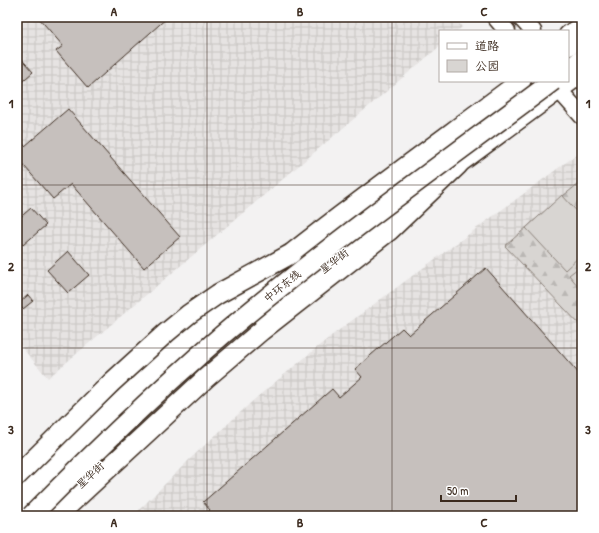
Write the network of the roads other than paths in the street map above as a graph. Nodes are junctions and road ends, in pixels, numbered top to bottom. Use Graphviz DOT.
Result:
graph roads {
  1 [pos="495,17"];
  2 [pos="520,17"];
  3 [pos="582,25"];
  4 [pos="506,30"];
  5 [pos="532,30"];
  6 [pos="569,34"];
  7 [pos="582,36"];
  8 [pos="569,45"];
  9 [pos="582,60"];
  10 [pos="575,76"];
  11 [pos="505,82"];
  12 [pos="520,82"];
  13 [pos="554,84"];
  14 [pos="582,116"];
  15 [pos="458,164"];
  16 [pos="291,254"];
  17 [pos="17,476"];
  18 [pos="17,492"];
  19 [pos="17,504"];
  20 [pos="31,516"];
  21 [pos="48,516"];
  22 [pos="57,516"];
  1 -- 4 [label="main road"];
  2 -- 5 [label="main road"];
  3 -- 6 [label="main road"];
  7 -- 8 [label="highway"];
  9 -- 10 [label="highway"];
  11 -- 18 [label="main road"];
  12 -- 16 [label="highway, 中环东线"];
  13 -- 14 [label="main road"];
  13 -- 15 [label="main road, 星华街"];
  13 -- 20 [label="highway, 中环东线, bridge"];
  15 -- 21 [label="main road, 星华街"];
  15 -- 22 [label="highway"];
  16 -- 17 [label="highway, bridge"];
  16 -- 19 [label="highway, 中环东线, bridge"];
}
